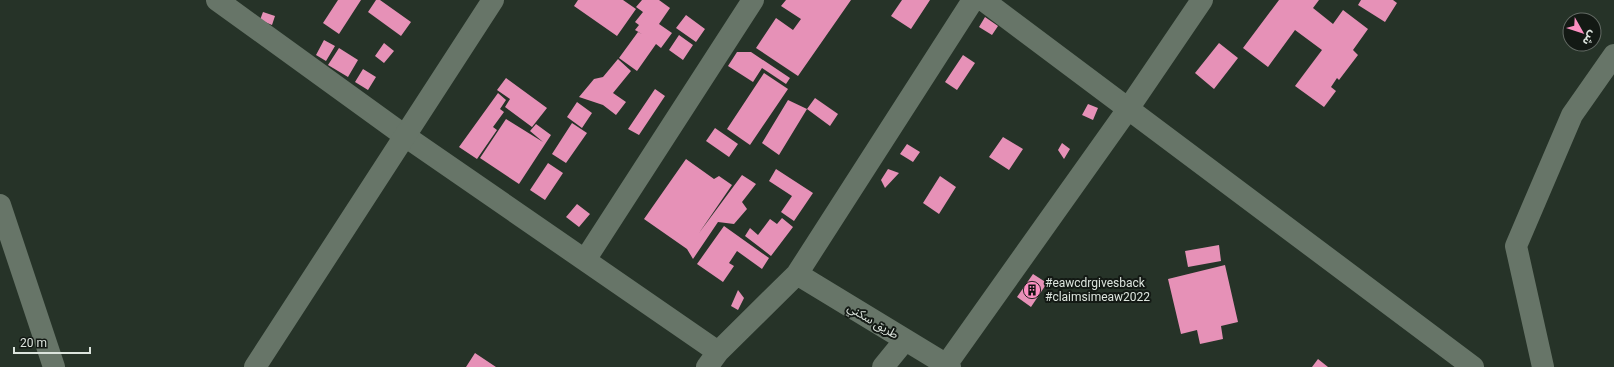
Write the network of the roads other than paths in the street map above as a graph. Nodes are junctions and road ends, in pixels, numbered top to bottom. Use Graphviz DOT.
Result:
graph roads {
  1 [pos="217,0"];
  2 [pos="493,0"];
  3 [pos="753,0"];
  4 [pos="973,0"];
  5 [pos="983,0"];
  6 [pos="1202,0"];
  7 [pos="1614,55"];
  8 [pos="1128,109"];
  9 [pos="405,136"];
  10 [pos="0,205"];
  11 [pos="585,260"];
  12 [pos="797,274"];
  13 [pos="905,340"];
  14 [pos="1438,341"];
  15 [pos="712,359"];
  16 [pos="948,366"];
  17 [pos="54,367"];
  18 [pos="255,367"];
  19 [pos="883,367"];
  20 [pos="1450,367"];
  21 [pos="1473,367"];
  22 [pos="1543,367"];
  1 -- 9 [label="street"];
  2 -- 9 [label="street"];
  3 -- 11 [label="street"];
  4 -- 12 [label="street"];
  5 -- 8 [label="street"];
  6 -- 8 [label="street"];
  7 -- 22 [label="street"];
  8 -- 14 [label="street"];
  8 -- 16 [label="street"];
  9 -- 11 [label="street"];
  9 -- 18 [label="street"];
  10 -- 17 [label="street"];
  11 -- 15 [label="street"];
  12 -- 13 [label="street, طريق سكني"];
  12 -- 15 [label="street"];
  13 -- 16 [label="street, طريق سكني"];
  13 -- 19 [label="street"];
  14 -- 20 [label="street"];
  14 -- 21 [label="street"];
}
